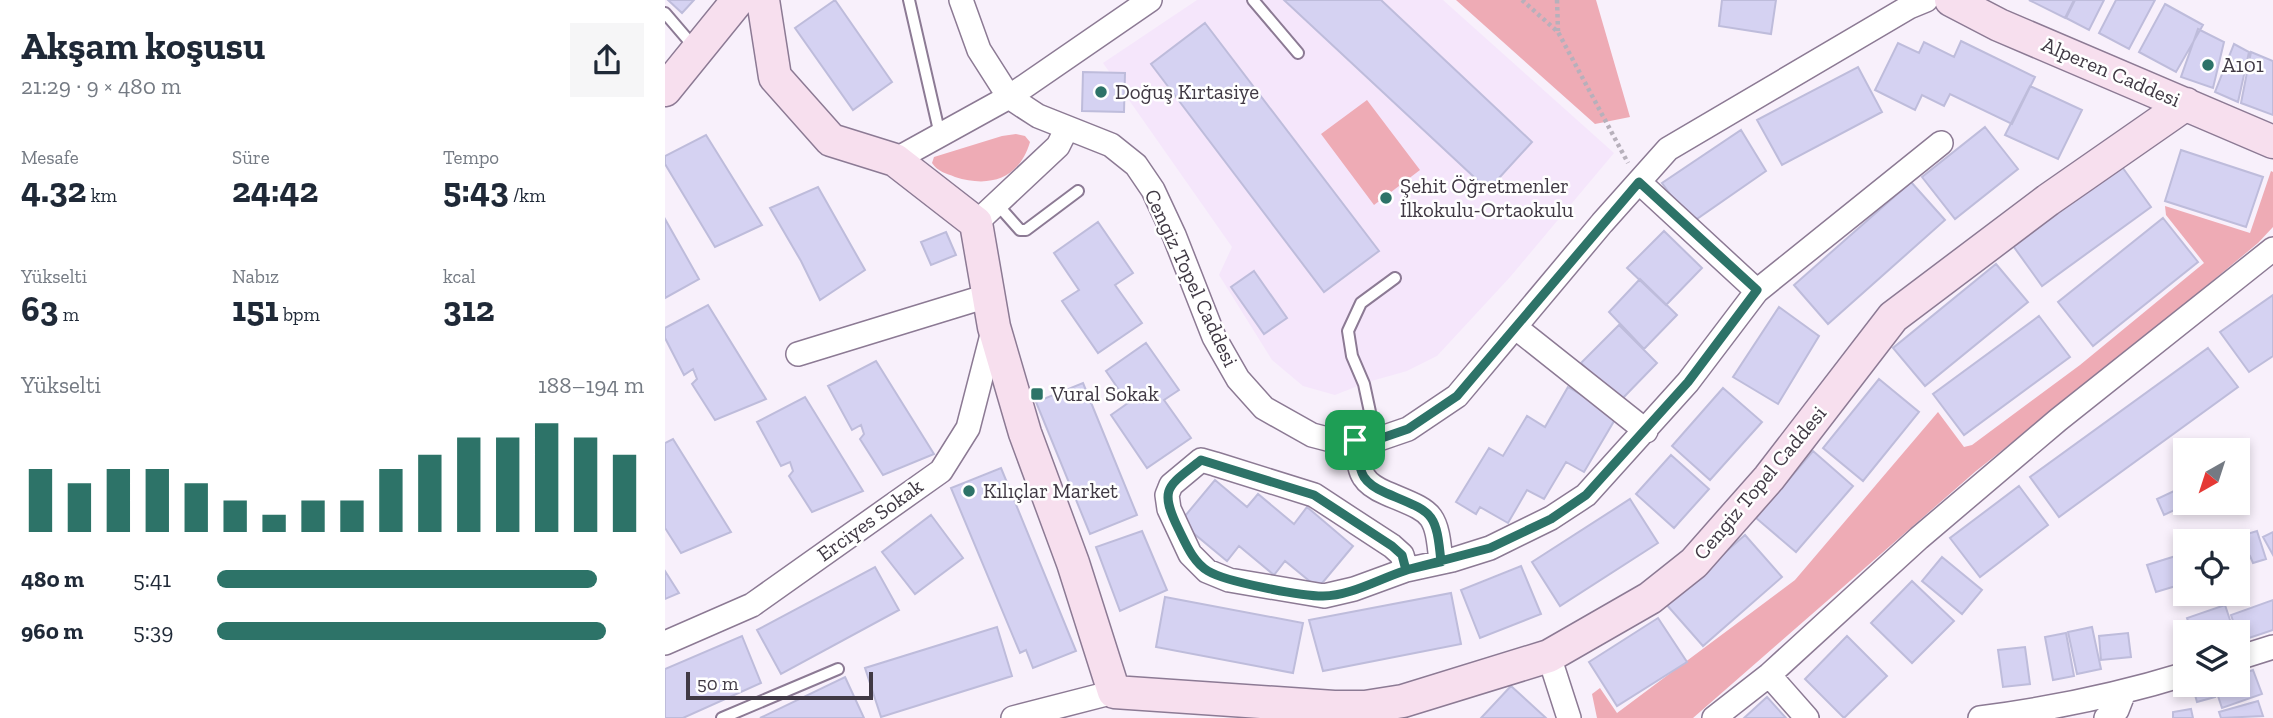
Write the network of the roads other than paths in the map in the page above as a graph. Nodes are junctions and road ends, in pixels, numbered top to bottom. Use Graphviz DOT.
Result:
graph roads {
  1 [pos="737,0"];
  2 [pos="763,0"];
  3 [pos="909,0"];
  4 [pos="961,0"];
  5 [pos="1150,0"];
  6 [pos="1253,0"];
  7 [pos="1926,0"];
  8 [pos="1951,0"];
  9 [pos="665,13"];
  10 [pos="697,51"];
  11 [pos="1298,53"];
  12 [pos="665,90"];
  13 [pos="1009,97"];
  14 [pos="2186,104"];
  15 [pos="1067,128"];
  16 [pos="940,135"];
  17 [pos="2273,142"];
  18 [pos="1941,143"];
  19 [pos="895,160"];
  20 [pos="1639,182"];
  21 [pos="1078,191"];
  22 [pos="986,214"];
  23 [pos="2273,249"];
  24 [pos="1395,278"];
  25 [pos="1757,290"];
  26 [pos="987,296"];
  27 [pos="994,327"];
  28 [pos="1515,327"];
  29 [pos="798,354"];
  30 [pos="1646,431"];
  31 [pos="1366,440"];
  32 [pos="1441,562"];
  33 [pos="1406,570"];
  34 [pos="665,643"];
  35 [pos="2273,647"];
  36 [pos="2250,654"];
  37 [pos="1549,656"];
  38 [pos="838,669"];
  39 [pos="1769,675"];
  40 [pos="2173,678"];
  41 [pos="1114,692"];
  42 [pos="2124,692"];
  43 [pos="722,718"];
  44 [pos="1013,718"];
  45 [pos="1569,718"];
  46 [pos="1714,718"];
  47 [pos="1807,718"];
  48 [pos="1980,718"];
  49 [pos="2106,718"];
  1 -- 10 [label="street"];
  2 -- 19 [label="street"];
  3 -- 16 [label="lane"];
  4 -- 13 [label="street"];
  5 -- 13 [label="street"];
  6 -- 11 [label="lane"];
  7 -- 20 [label="street, Cengiz Topel Caddesi"];
  8 -- 14 [label="street, Alperen Caddesi"];
  9 -- 10 [label="lane"];
  10 -- 12 [label="street"];
  13 -- 15 [label="street, Cengiz Topel Caddesi"];
  13 -- 16 [label="street"];
  14 -- 17 [label="street, Alperen Caddesi"];
  14 -- 37 [label="street, Cengiz Topel Caddesi"];
  15 -- 22 [label="street"];
  15 -- 31 [label="street, Cengiz Topel Caddesi"];
  16 -- 19 [label="street"];
  18 -- 25 [label="street"];
  19 -- 22 [label="street"];
  20 -- 25 [label="street"];
  20 -- 28 [label="street, Cengiz Topel Caddesi"];
  21 -- 22 [label="lane"];
  22 -- 26 [label="street"];
  23 -- 39 [label="street"];
  24 -- 31 [label="lane"];
  25 -- 30 [label="street"];
  26 -- 27 [label="street"];
  26 -- 29 [label="street"];
  27 -- 34 [label="street, Erciyes Sokak"];
  27 -- 41 [label="street"];
  28 -- 30 [label="street"];
  28 -- 31 [label="street, Cengiz Topel Caddesi"];
  30 -- 32 [label="street"];
  31 -- 32 [label="street"];
  32 -- 33 [label="street"];
  33 -- 33 [label="street"];
  35 -- 36 [label="street"];
  37 -- 41 [label="street, Cengiz Topel Caddesi"];
  37 -- 45 [label="street"];
  38 -- 43 [label="lane"];
  39 -- 46 [label="street"];
  39 -- 47 [label="street"];
  40 -- 42 [label="street"];
  41 -- 44 [label="street"];
  42 -- 48 [label="street"];
  42 -- 49 [label="street"];
}
